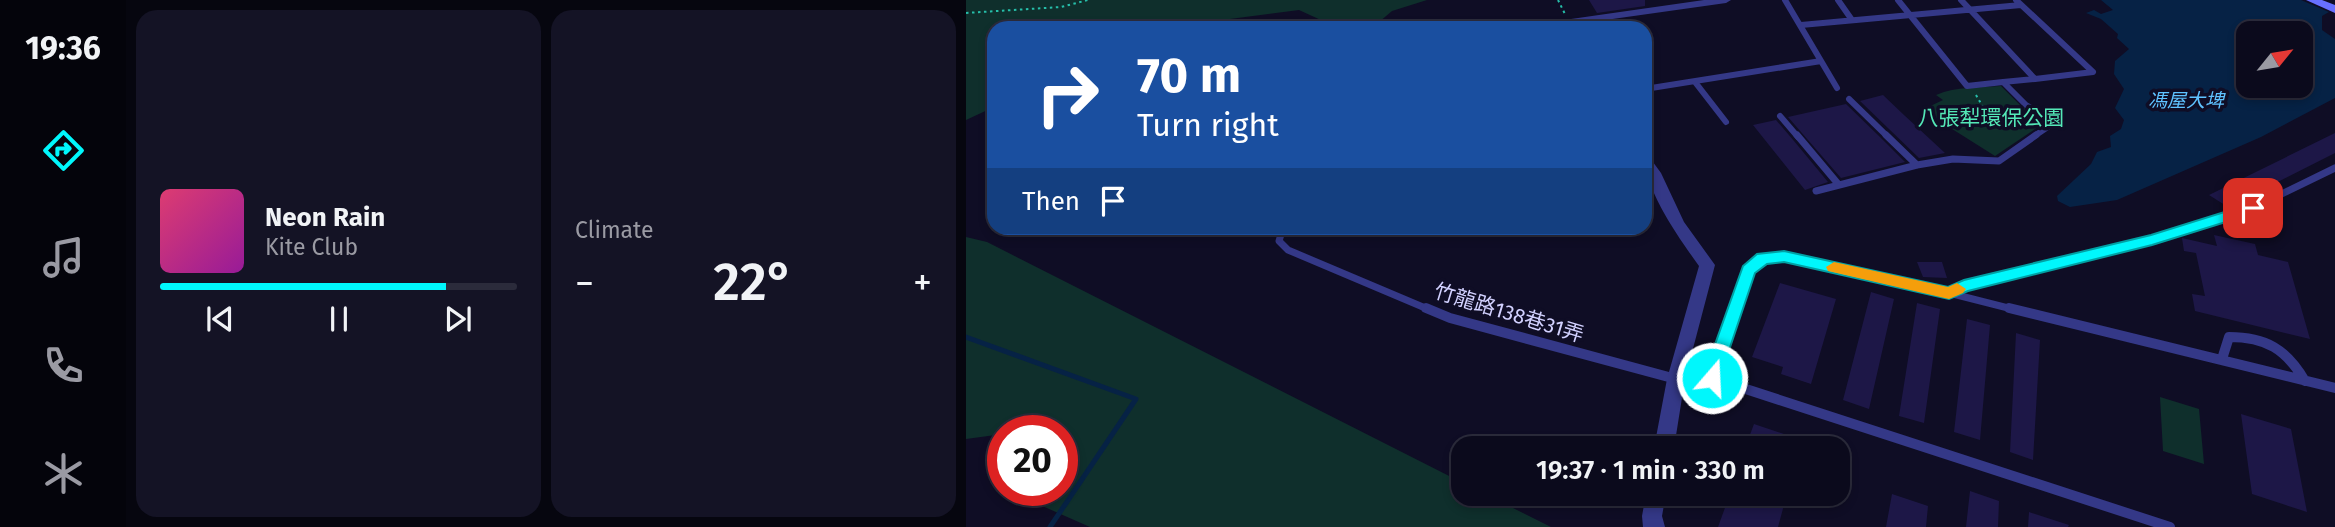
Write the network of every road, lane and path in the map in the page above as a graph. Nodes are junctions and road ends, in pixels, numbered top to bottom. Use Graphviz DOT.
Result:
graph roads {
  1 [pos="1088,0"];
  2 [pos="1558,0"];
  3 [pos="1726,0"];
  4 [pos="1785,0"];
  5 [pos="1838,0"];
  6 [pos="1898,0"];
  7 [pos="1961,0"];
  8 [pos="2312,0"];
  9 [pos="2019,3"];
  10 [pos="2334,7"];
  11 [pos="1970,10"];
  12 [pos="966,13"];
  13 [pos="1910,15"];
  14 [pos="1852,20"];
  15 [pos="1570,21"];
  16 [pos="1597,21"];
  17 [pos="1801,25"];
  18 [pos="1821,61"];
  19 [pos="2035,79"];
  20 [pos="1695,82"];
  21 [pos="2003,82"];
  22 [pos="1970,86"];
  23 [pos="1652,88"];
  24 [pos="1837,88"];
  25 [pos="1849,99"];
  26 [pos="1780,116"];
  27 [pos="1726,122"];
  28 [pos="1993,124"];
  29 [pos="1917,165"];
  30 [pos="2335,168"];
  31 [pos="1652,170"];
  32 [pos="1839,185"];
  33 [pos="1816,191"];
  34 [pos="1281,235"];
  35 [pos="1949,293"];
  36 [pos="2222,359"];
  37 [pos="1712,378"];
  38 [pos="1676,379"];
  39 [pos="2305,381"];
  40 [pos="2335,388"];
  41 [pos="1666,436"];
  42 [pos="1654,506"];
  43 [pos="1654,527"];
  44 [pos="2170,527"];
  1 -- 12 [label="path"];
  2 -- 15 [label="path"];
  3 -- 16 [label="street"];
  4 -- 17 [label="lane"];
  5 -- 14 [label="lane"];
  6 -- 13 [label="lane"];
  7 -- 11 [label="lane"];
  8 -- 10 [label="street"];
  9 -- 11 [label="lane"];
  9 -- 19 [label="lane"];
  11 -- 13 [label="lane"];
  11 -- 19 [label="lane"];
  13 -- 14 [label="lane"];
  13 -- 22 [label="lane"];
  14 -- 17 [label="lane"];
  17 -- 18 [label="lane"];
  18 -- 20 [label="lane"];
  18 -- 24 [label="lane"];
  19 -- 21 [label="lane"];
  20 -- 23 [label="lane"];
  20 -- 27 [label="lane"];
  21 -- 22 [label="lane"];
  21 -- 29 [label="lane"];
  22 -- 28 [label="path"];
  25 -- 29 [label="lane"];
  26 -- 32 [label="lane"];
  29 -- 32 [label="lane"];
  30 -- 35 [label="lane"];
  31 -- 38 [label="street"];
  32 -- 33 [label="lane"];
  34 -- 38 [label="lane, 竹龍路138巷31弄"];
  35 -- 36 [label="lane"];
  35 -- 37 [label="lane"];
  36 -- 39 [label="lane"];
  36 -- 39 [label="lane"];
  37 -- 38 [label="lane, 竹龍路138巷31弄"];
  37 -- 44 [label="lane, 竹龍路138巷31弄"];
  38 -- 41 [label="street"];
  39 -- 40 [label="lane"];
  42 -- 43 [label="street"];
}
